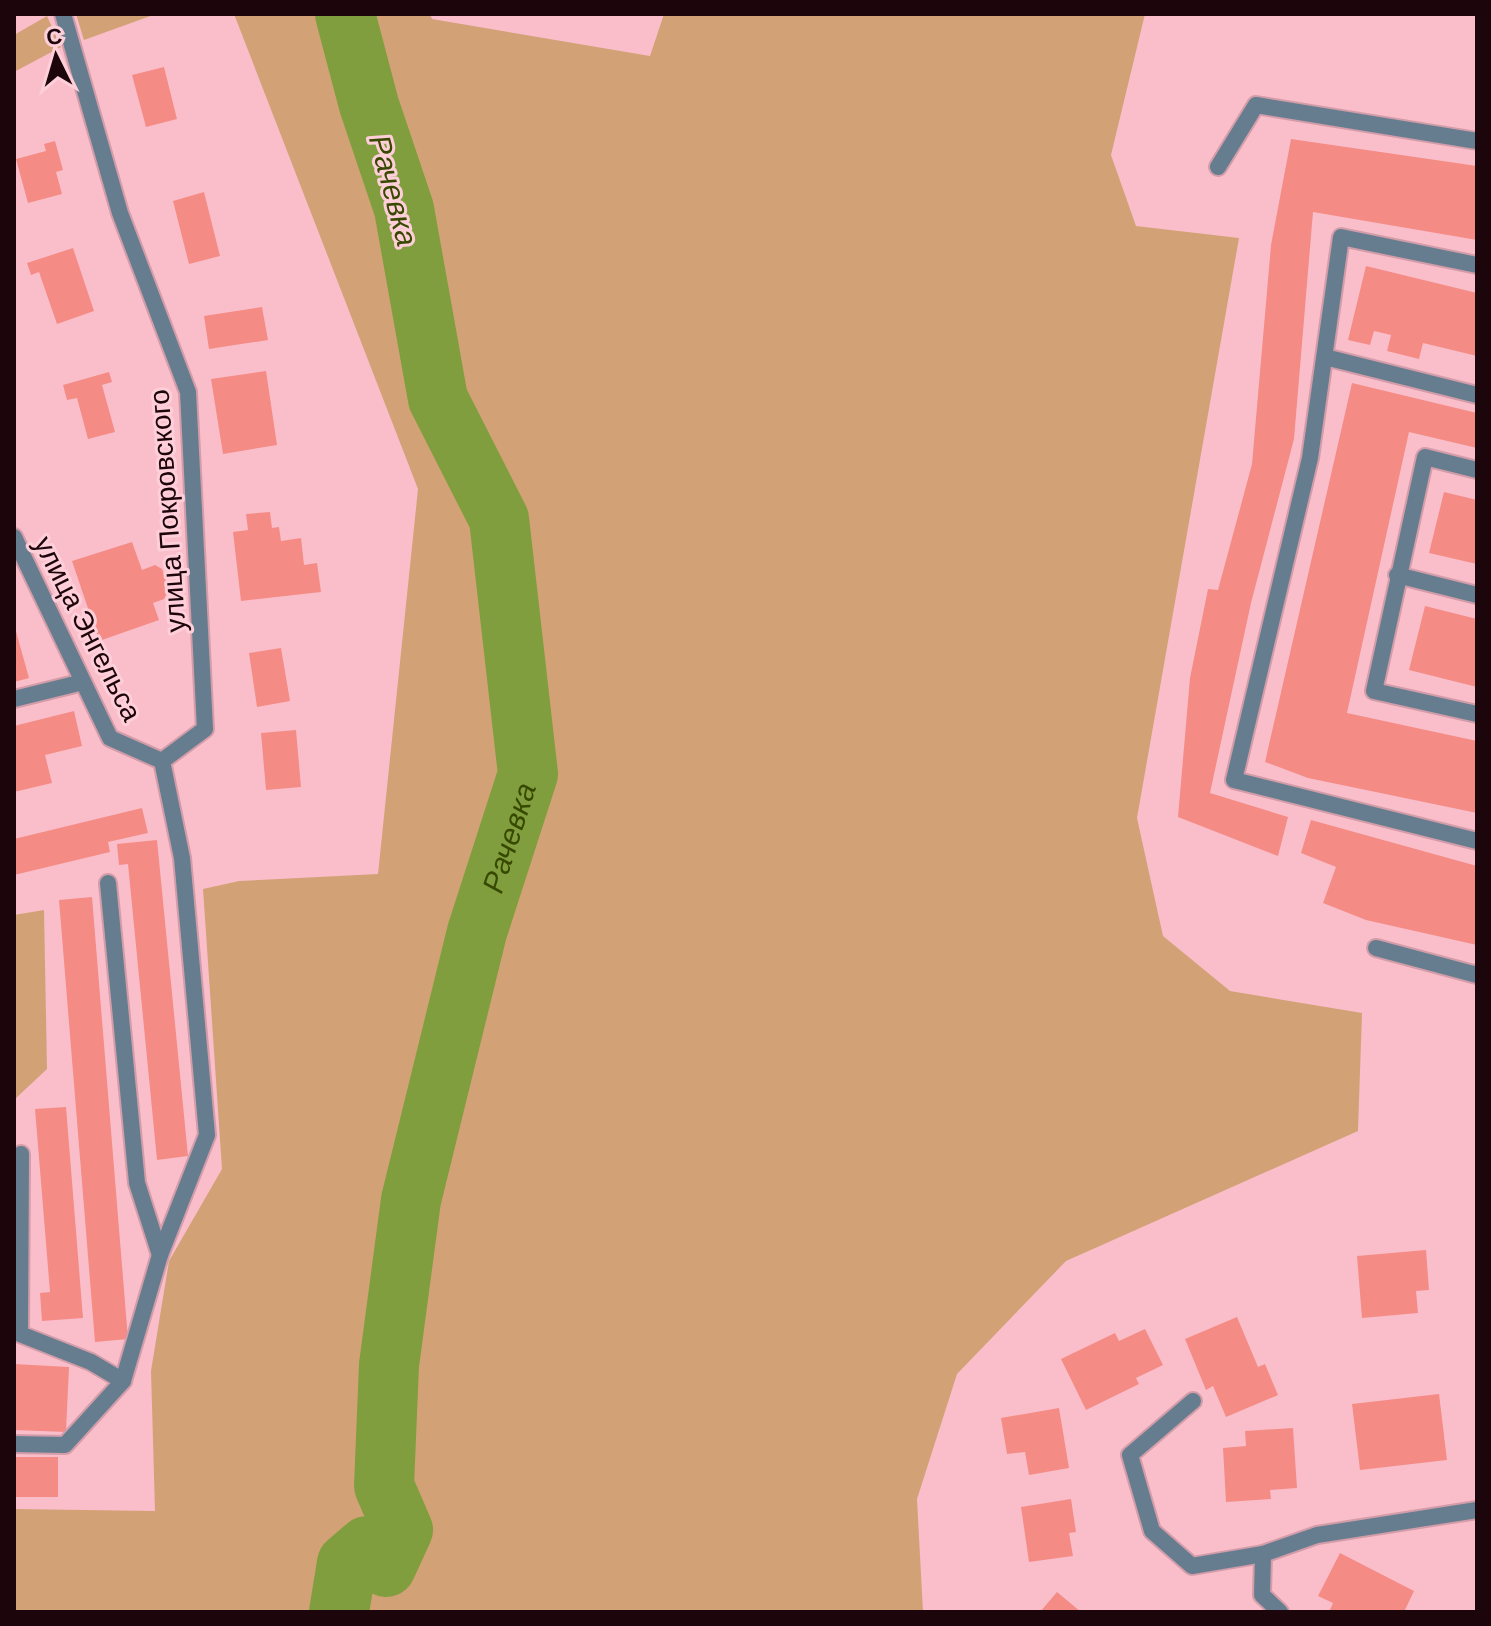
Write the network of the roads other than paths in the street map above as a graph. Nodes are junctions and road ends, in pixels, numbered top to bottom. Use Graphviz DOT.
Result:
graph roads {
  1 [pos="63,14"];
  2 [pos="1477,141"];
  3 [pos="1218,167"];
  4 [pos="1477,265"];
  5 [pos="1325,357"];
  6 [pos="1477,395"];
  7 [pos="1477,470"];
  8 [pos="14,537"];
  9 [pos="1397,575"];
  10 [pos="1477,595"];
  11 [pos="83,682"];
  12 [pos="14,699"];
  13 [pos="1477,714"];
  14 [pos="162,761"];
  15 [pos="1477,841"];
  16 [pos="108,883"];
  17 [pos="1376,948"];
  18 [pos="1477,975"];
  19 [pos="21,1154"];
  20 [pos="160,1255"];
  21 [pos="123,1381"];
  22 [pos="1193,1401"];
  23 [pos="14,1444"];
  24 [pos="1477,1510"];
  25 [pos="1263,1554"];
  26 [pos="1280,1612"];
  1 -- 14 [label="street, улица Покровского"];
  2 -- 3 [label="street"];
  4 -- 5 [label="street"];
  5 -- 6 [label="street"];
  5 -- 15 [label="street"];
  7 -- 9 [label="street"];
  8 -- 11 [label="street, улица Энгельса"];
  9 -- 10 [label="street"];
  9 -- 13 [label="street"];
  11 -- 12 [label="street"];
  11 -- 14 [label="street, улица Энгельса"];
  14 -- 20 [label="street"];
  16 -- 20 [label="street"];
  17 -- 18 [label="street"];
  19 -- 21 [label="street"];
  20 -- 21 [label="street"];
  21 -- 23 [label="street"];
  22 -- 25 [label="street"];
  24 -- 25 [label="street"];
  25 -- 26 [label="street"];
}
